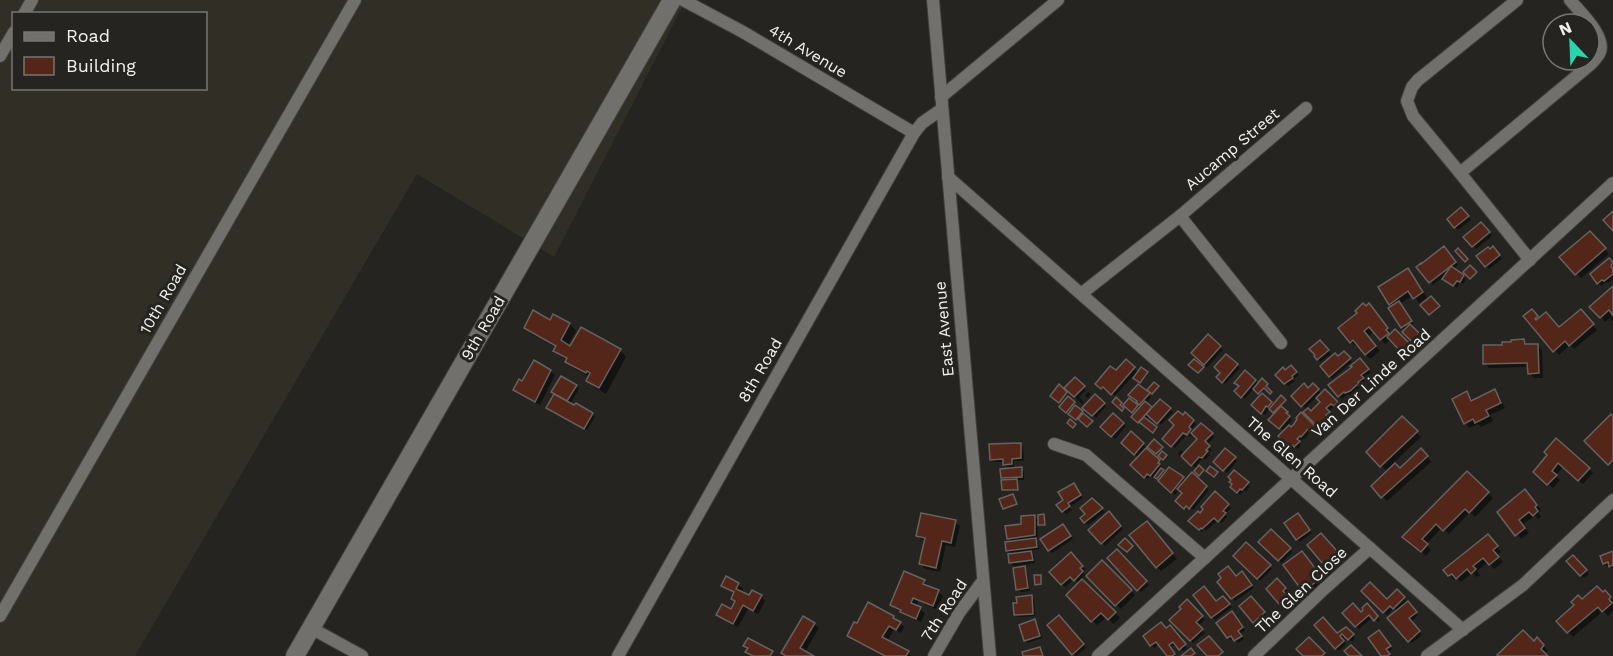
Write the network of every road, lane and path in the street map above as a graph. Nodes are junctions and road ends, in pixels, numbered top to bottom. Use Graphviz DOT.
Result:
graph roads {
  1 [pos="355,0"];
  2 [pos="672,0"];
  3 [pos="682,0"];
  4 [pos="933,0"];
  5 [pos="1058,0"];
  6 [pos="1517,0"];
  7 [pos="1570,0"];
  8 [pos="12,35"];
  9 [pos="0,56"];
  10 [pos="941,103"];
  11 [pos="1306,108"];
  12 [pos="914,133"];
  13 [pos="1460,173"];
  14 [pos="948,177"];
  15 [pos="1613,183"];
  16 [pos="1180,216"];
  17 [pos="1530,260"];
  18 [pos="1081,294"];
  19 [pos="1281,343"];
  20 [pos="1054,444"];
  21 [pos="1291,478"];
  22 [pos="1613,500"];
  23 [pos="1370,548"];
  24 [pos="1205,558"];
  25 [pos="982,582"];
  26 [pos="0,616"];
  27 [pos="311,628"];
  28 [pos="1463,630"];
  29 [pos="295,656"];
  30 [pos="362,656"];
  31 [pos="618,656"];
  32 [pos="934,656"];
  33 [pos="990,656"];
  34 [pos="1098,656"];
  35 [pos="1254,656"];
  36 [pos="1427,656"];
  1 -- 26 [label="street, 10th Road"];
  2 -- 27 [label="main road, 9th Road"];
  3 -- 12 [label="street, 4th Avenue"];
  4 -- 10 [label="street, East Avenue"];
  5 -- 10 [label="street, 8th Road"];
  6 -- 13 [label="street"];
  7 -- 13 [label="street"];
  8 -- 9 [label="street"];
  10 -- 12 [label="street, 8th Road"];
  10 -- 14 [label="street, East Avenue"];
  11 -- 16 [label="street, Aucamp Street"];
  12 -- 31 [label="street, 8th Road"];
  13 -- 17 [label="street"];
  14 -- 18 [label="street, The Glen Road"];
  14 -- 25 [label="street, East Avenue"];
  15 -- 17 [label="street, Van Der Linde Road"];
  16 -- 18 [label="street, Aucamp Street"];
  16 -- 19 [label="street"];
  17 -- 21 [label="street, Van Der Linde Road"];
  18 -- 21 [label="street, The Glen Road"];
  20 -- 24 [label="street"];
  21 -- 23 [label="street, The Glen Road"];
  21 -- 24 [label="street, Van Der Linde Road"];
  22 -- 28 [label="street"];
  23 -- 28 [label="street, The Glen Road"];
  23 -- 35 [label="street, The Glen Close"];
  24 -- 34 [label="street, Van Der Linde Road"];
  25 -- 32 [label="street, 7th Road"];
  25 -- 33 [label="street, East Avenue"];
  27 -- 29 [label="main road, 9th Road"];
  27 -- 30 [label="street"];
  28 -- 36 [label="street"];
}
